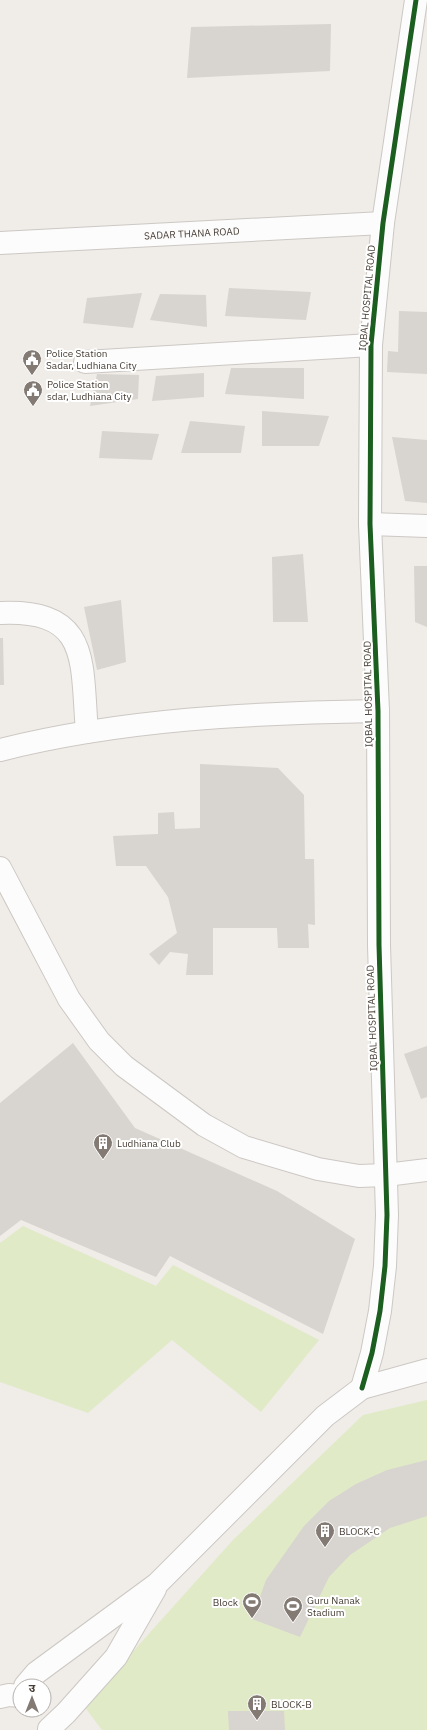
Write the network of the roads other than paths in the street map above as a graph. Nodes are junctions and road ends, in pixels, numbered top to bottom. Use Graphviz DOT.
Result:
graph roads {
  1 [pos="416,0"];
  2 [pos="383,223"];
  3 [pos="0,243"];
  4 [pos="371,345"];
  5 [pos="86,362"];
  6 [pos="370,524"];
  7 [pos="427,526"];
  8 [pos="0,613"];
  9 [pos="378,711"];
  10 [pos="86,732"];
  11 [pos="0,750"];
  12 [pos="0,868"];
  13 [pos="427,1170"];
  14 [pos="386,1175"];
  15 [pos="427,1370"];
  16 [pos="362,1388"];
  17 [pos="157,1584"];
  18 [pos="30,1678"];
  19 [pos="47,1723"];
  1 -- 2 [label="street, IQBAL HOSPITAL ROAD"];
  2 -- 3 [label="street, SADAR THANA ROAD"];
  2 -- 4 [label="street, IQBAL HOSPITAL ROAD"];
  4 -- 5 [label="street"];
  4 -- 6 [label="street, IQBAL HOSPITAL ROAD"];
  6 -- 7 [label="street"];
  6 -- 9 [label="street, IQBAL HOSPITAL ROAD"];
  8 -- 10 [label="street"];
  9 -- 10 [label="street"];
  9 -- 14 [label="street, IQBAL HOSPITAL ROAD"];
  10 -- 11 [label="street"];
  12 -- 14 [label="street"];
  13 -- 14 [label="street"];
  14 -- 16 [label="street, IQBAL HOSPITAL ROAD"];
  15 -- 16 [label="street"];
  16 -- 17 [label="street"];
  17 -- 18 [label="street"];
  17 -- 19 [label="street"];
}
